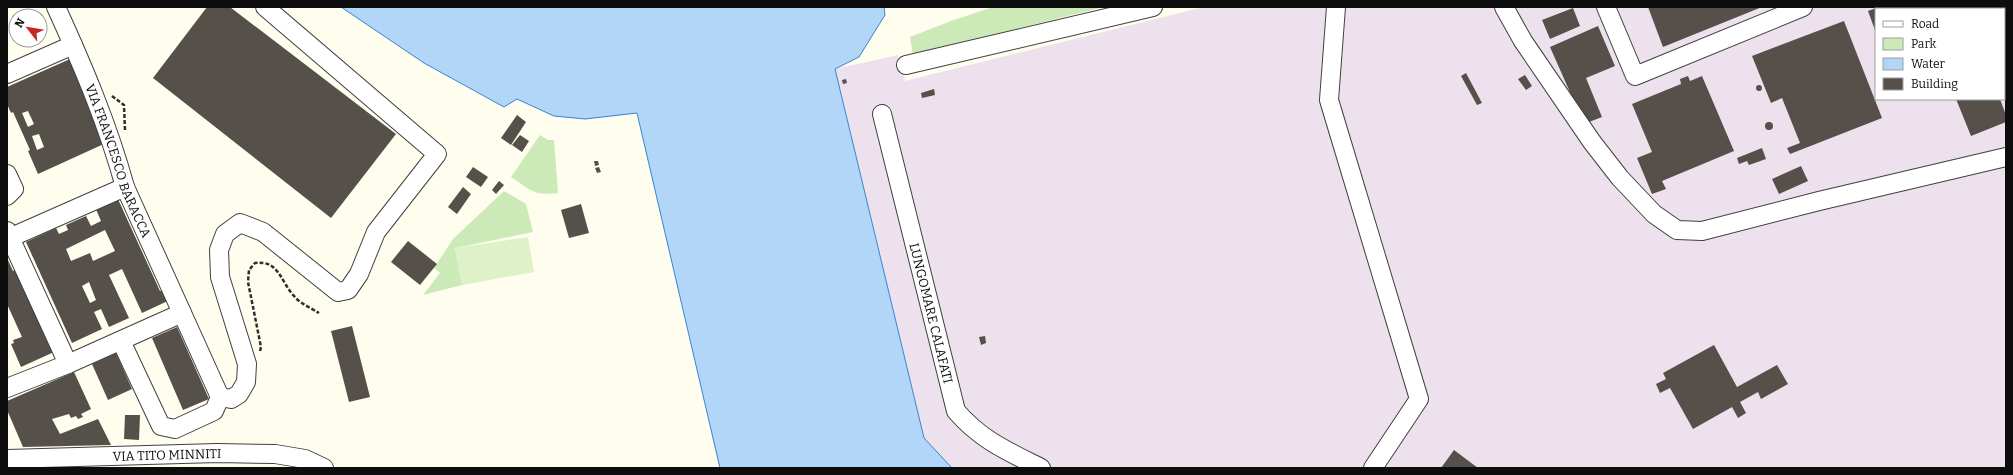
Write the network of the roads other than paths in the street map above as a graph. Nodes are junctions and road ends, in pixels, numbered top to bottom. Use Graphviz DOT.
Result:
graph roads {
  1 [pos="56,7"];
  2 [pos="265,7"];
  3 [pos="1153,7"];
  4 [pos="1336,7"];
  5 [pos="1504,7"];
  6 [pos="1606,7"];
  7 [pos="1803,7"];
  8 [pos="73,45"];
  9 [pos="906,65"];
  10 [pos="7,74"];
  11 [pos="882,114"];
  12 [pos="2006,157"];
  13 [pos="7,174"];
  14 [pos="125,187"];
  15 [pos="7,196"];
  16 [pos="8,236"];
  17 [pos="182,313"];
  18 [pos="121,341"];
  19 [pos="68,364"];
  20 [pos="7,388"];
  21 [pos="220,397"];
  22 [pos="7,459"];
  23 [pos="324,468"];
  24 [pos="1041,468"];
  25 [pos="1373,468"];
  1 -- 8 [label="street, VIA FRANCESCO BARACCA"];
  2 -- 21 [label="street"];
  3 -- 9 [label="street"];
  4 -- 25 [label="street"];
  5 -- 12 [label="street"];
  6 -- 7 [label="street"];
  8 -- 10 [label="street"];
  8 -- 14 [label="street, VIA FRANCESCO BARACCA"];
  11 -- 24 [label="street, LUNGOMARE CALAFATI"];
  13 -- 15 [label="street"];
  14 -- 16 [label="street"];
  14 -- 17 [label="street, VIA FRANCESCO BARACCA"];
  16 -- 19 [label="street"];
  17 -- 18 [label="street"];
  17 -- 21 [label="street, VIA FRANCESCO BARACCA"];
  18 -- 19 [label="street"];
  18 -- 21 [label="street"];
  19 -- 20 [label="street"];
  22 -- 23 [label="street, VIA TITO MINNITI"];
}
